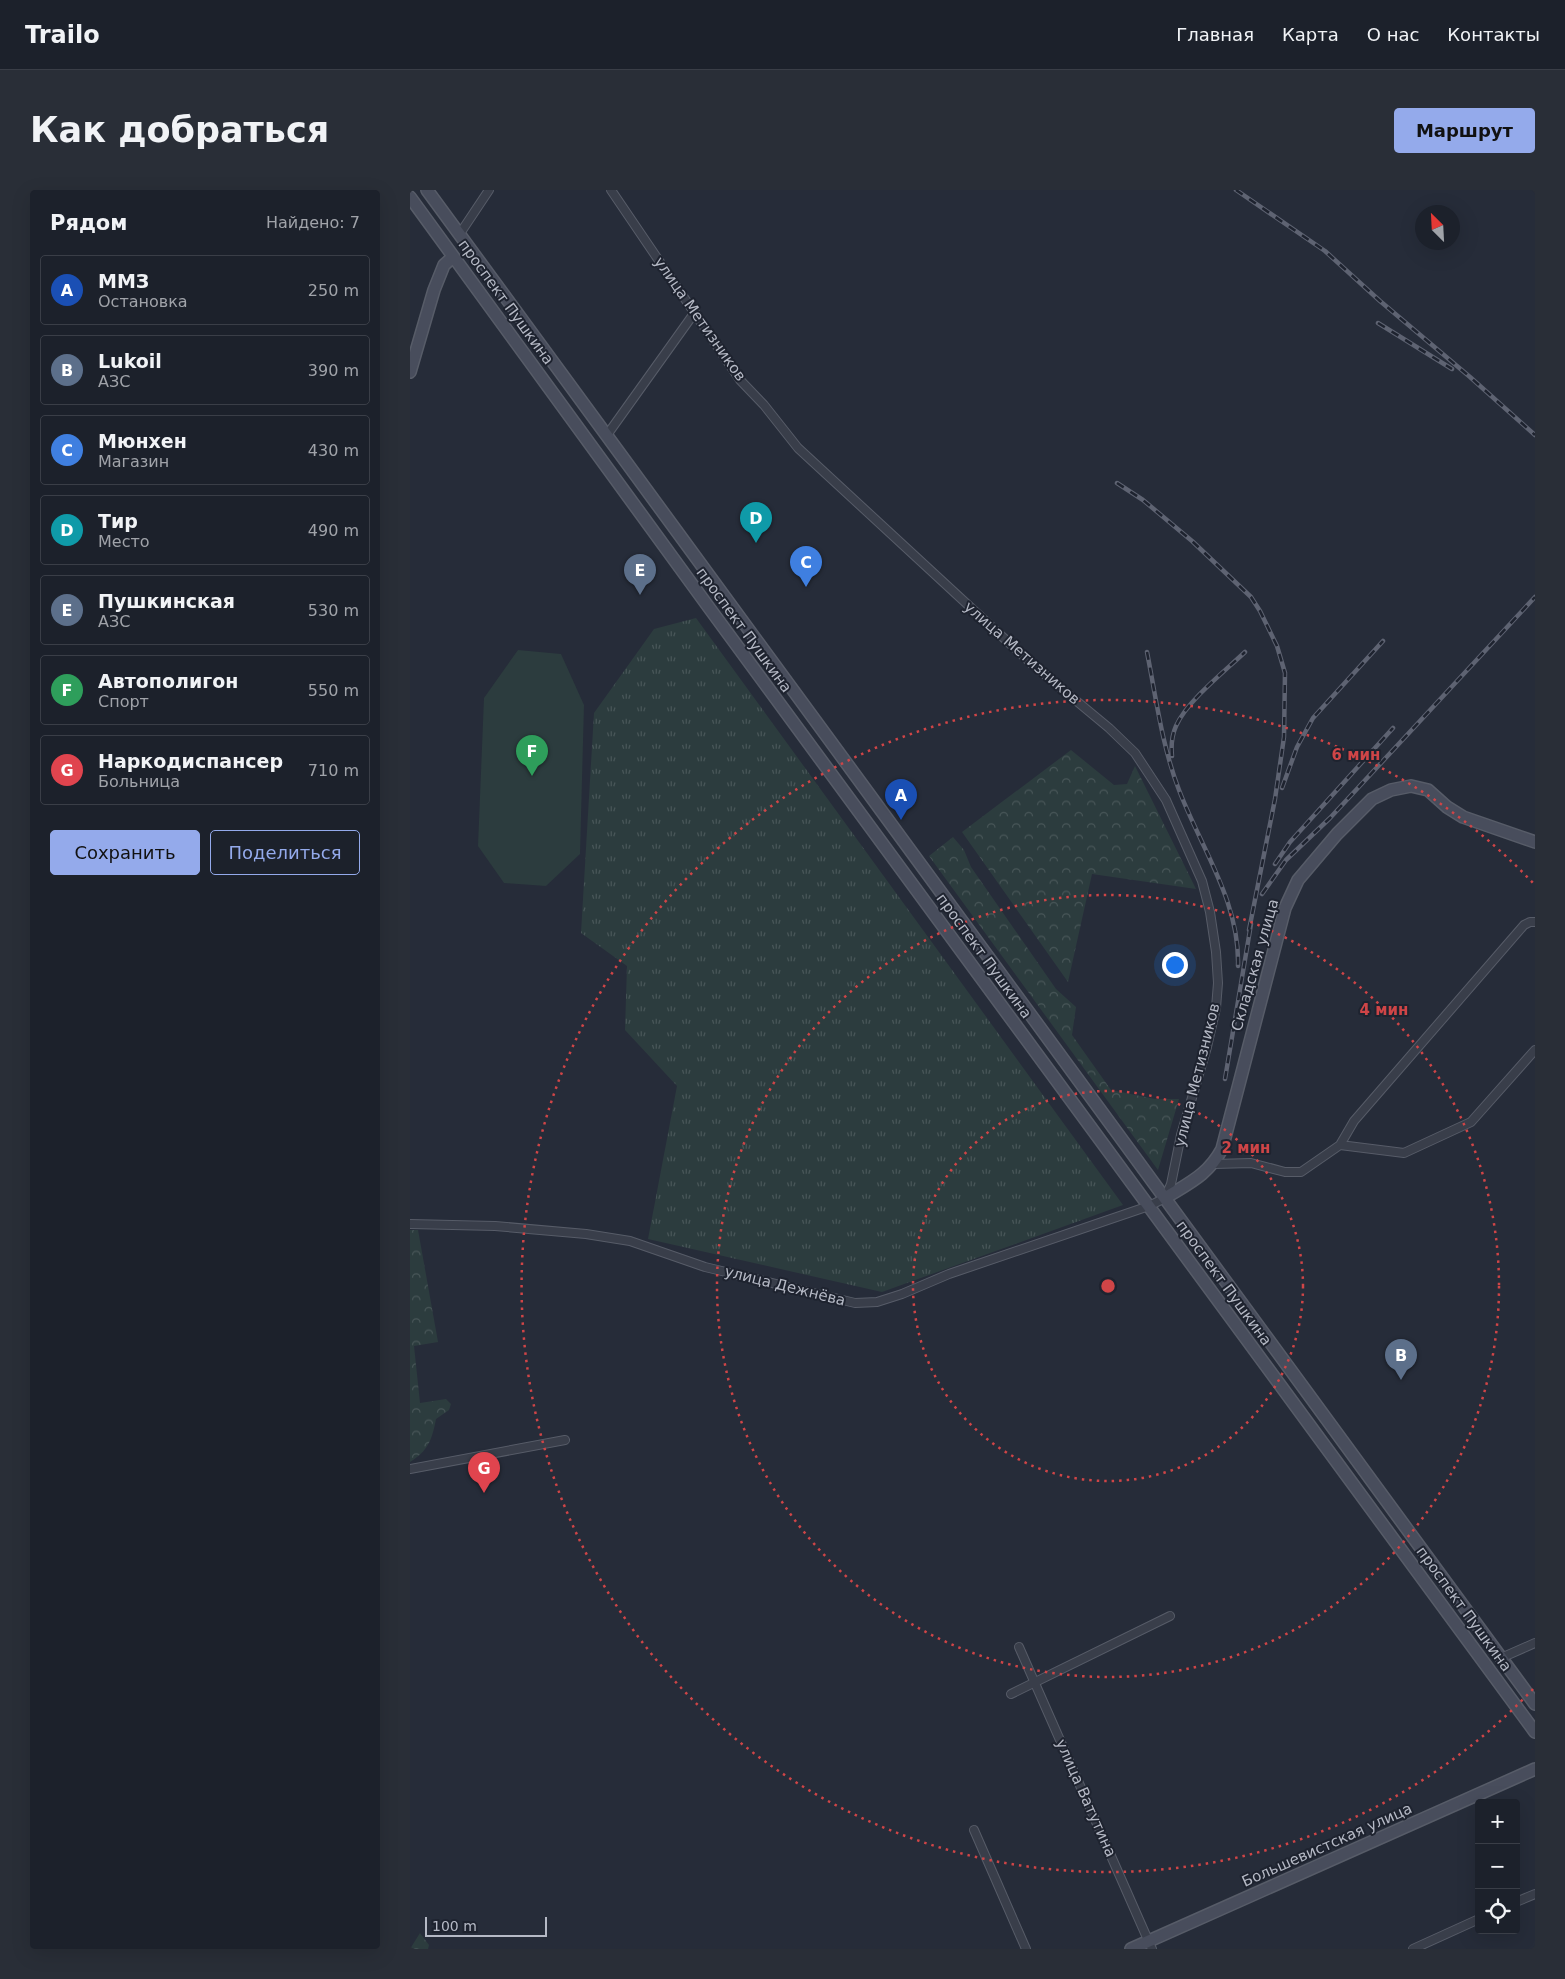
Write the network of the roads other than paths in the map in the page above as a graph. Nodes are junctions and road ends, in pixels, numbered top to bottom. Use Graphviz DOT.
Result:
graph roads {
  1 [pos="427,190"];
  2 [pos="489,190"];
  3 [pos="611,190"];
  4 [pos="410,197"];
  5 [pos="459,235"];
  6 [pos="453,257"];
  7 [pos="695,312"];
  8 [pos="410,372"];
  9 [pos="607,435"];
  10 [pos="726,598"];
  11 [pos="710,609"];
  12 [pos="1535,842"];
  13 [pos="1535,922"];
  14 [pos="1535,1050"];
  15 [pos="1340,1145"];
  16 [pos="1214,1164"];
  17 [pos="1165,1198"];
  18 [pos="1149,1206"];
  19 [pos="410,1224"];
  20 [pos="565,1440"];
  21 [pos="410,1469"];
  22 [pos="1170,1616"];
  23 [pos="1535,1643"];
  24 [pos="1019,1647"];
  25 [pos="1501,1658"];
  26 [pos="1036,1683"];
  27 [pos="1011,1694"];
  28 [pos="1535,1704"];
  29 [pos="1535,1732"];
  30 [pos="1535,1769"];
  31 [pos="974,1830"];
  32 [pos="1535,1894"];
  33 [pos="1520,1900"];
  34 [pos="1475,1921"];
  35 [pos="1150,1945"];
  36 [pos="1026,1949"];
  37 [pos="1131,1949"];
  38 [pos="1412,1949"];
  1 -- 5 [label="main road, проспект Пушкина"];
  2 -- 5 [label="street"];
  3 -- 7 [label="street, улица Метизников"];
  4 -- 6 [label="main road, проспект Пушкина"];
  5 -- 9 [label="main road, проспект Пушкина"];
  6 -- 8 [label="main road"];
  6 -- 11 [label="main road, проспект Пушкина"];
  7 -- 9 [label="street"];
  7 -- 17 [label="street, улица Метизников"];
  9 -- 10 [label="main road, проспект Пушкина"];
  10 -- 11 [label="main road"];
  10 -- 17 [label="main road, проспект Пушкина"];
  11 -- 18 [label="main road, проспект Пушкина"];
  12 -- 16 [label="main road, Складская улица"];
  13 -- 15 [label="street"];
  14 -- 15 [label="street"];
  15 -- 16 [label="street"];
  16 -- 17 [label="main road, Складская улица"];
  17 -- 18 [label="street, улица Дежнёва"];
  17 -- 25 [label="main road, проспект Пушкина"];
  18 -- 19 [label="street, улица Дежнёва"];
  18 -- 29 [label="main road, проспект Пушкина"];
  20 -- 21 [label="street"];
  22 -- 26 [label="street"];
  23 -- 25 [label="street"];
  24 -- 26 [label="street, улица Ватутина"];
  25 -- 28 [label="main road, проспект Пушкина"];
  26 -- 27 [label="street"];
  26 -- 35 [label="street, улица Ватутина"];
  30 -- 35 [label="main road, Большевистская улица"];
  31 -- 36 [label="street"];
  32 -- 33 [label="street"];
  34 -- 38 [label="street"];
  35 -- 37 [label="main road, Большевистская улица"];
}
